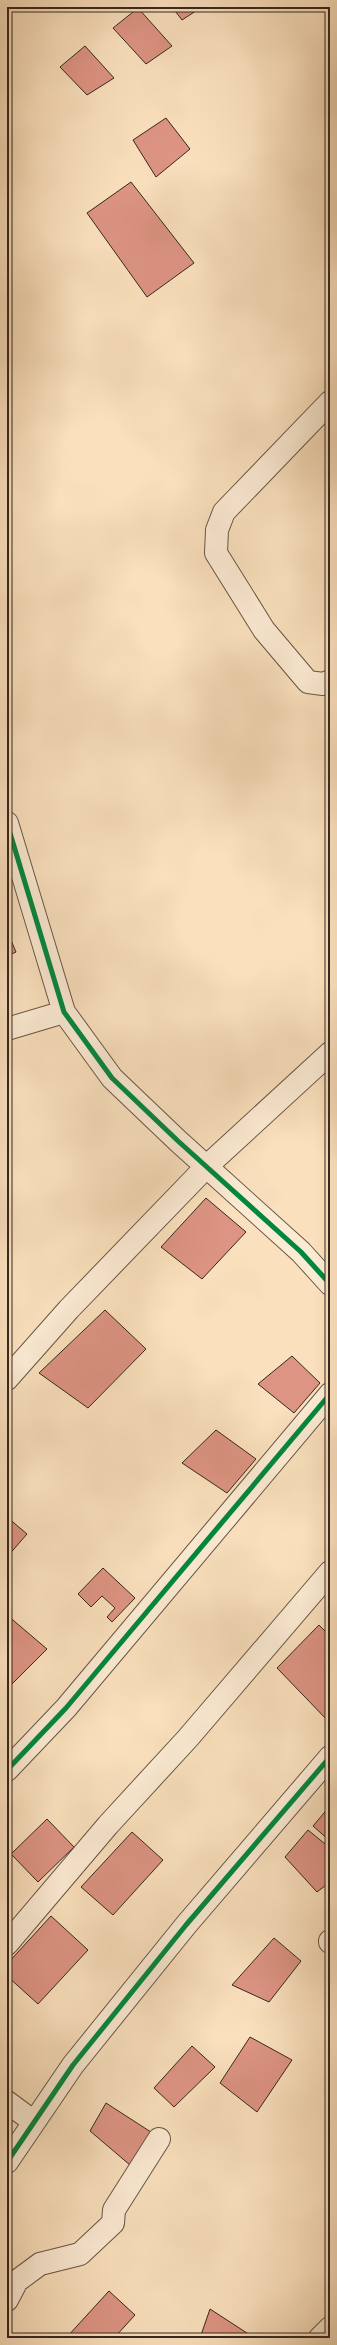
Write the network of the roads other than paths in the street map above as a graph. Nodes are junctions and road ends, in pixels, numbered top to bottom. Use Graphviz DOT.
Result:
graph roads {
  1 [pos="330,402"];
  2 [pos="330,681"];
  3 [pos="7,823"];
  4 [pos="64,1012"];
  5 [pos="7,1029"];
  6 [pos="330,1053"];
  7 [pos="206,1166"];
  8 [pos="330,1284"];
  9 [pos="7,1379"];
  10 [pos="330,1394"];
  11 [pos="330,1572"];
  12 [pos="330,1757"];
  13 [pos="8,1766"];
  14 [pos="7,1944"];
  15 [pos="7,2102"];
  16 [pos="34,2122"];
  17 [pos="160,2139"];
  18 [pos="7,2162"];
  19 [pos="7,2300"];
  20 [pos="330,2328"];
  21 [pos="320,2338"];
  1 -- 2 [label="street"];
  3 -- 4 [label="street"];
  4 -- 5 [label="street"];
  4 -- 7 [label="street"];
  6 -- 7 [label="street"];
  7 -- 8 [label="street"];
  7 -- 9 [label="street"];
  10 -- 13 [label="street"];
  11 -- 14 [label="street"];
  12 -- 16 [label="street"];
  15 -- 16 [label="street"];
  16 -- 18 [label="street"];
  17 -- 19 [label="street"];
  20 -- 21 [label="street"];
}
